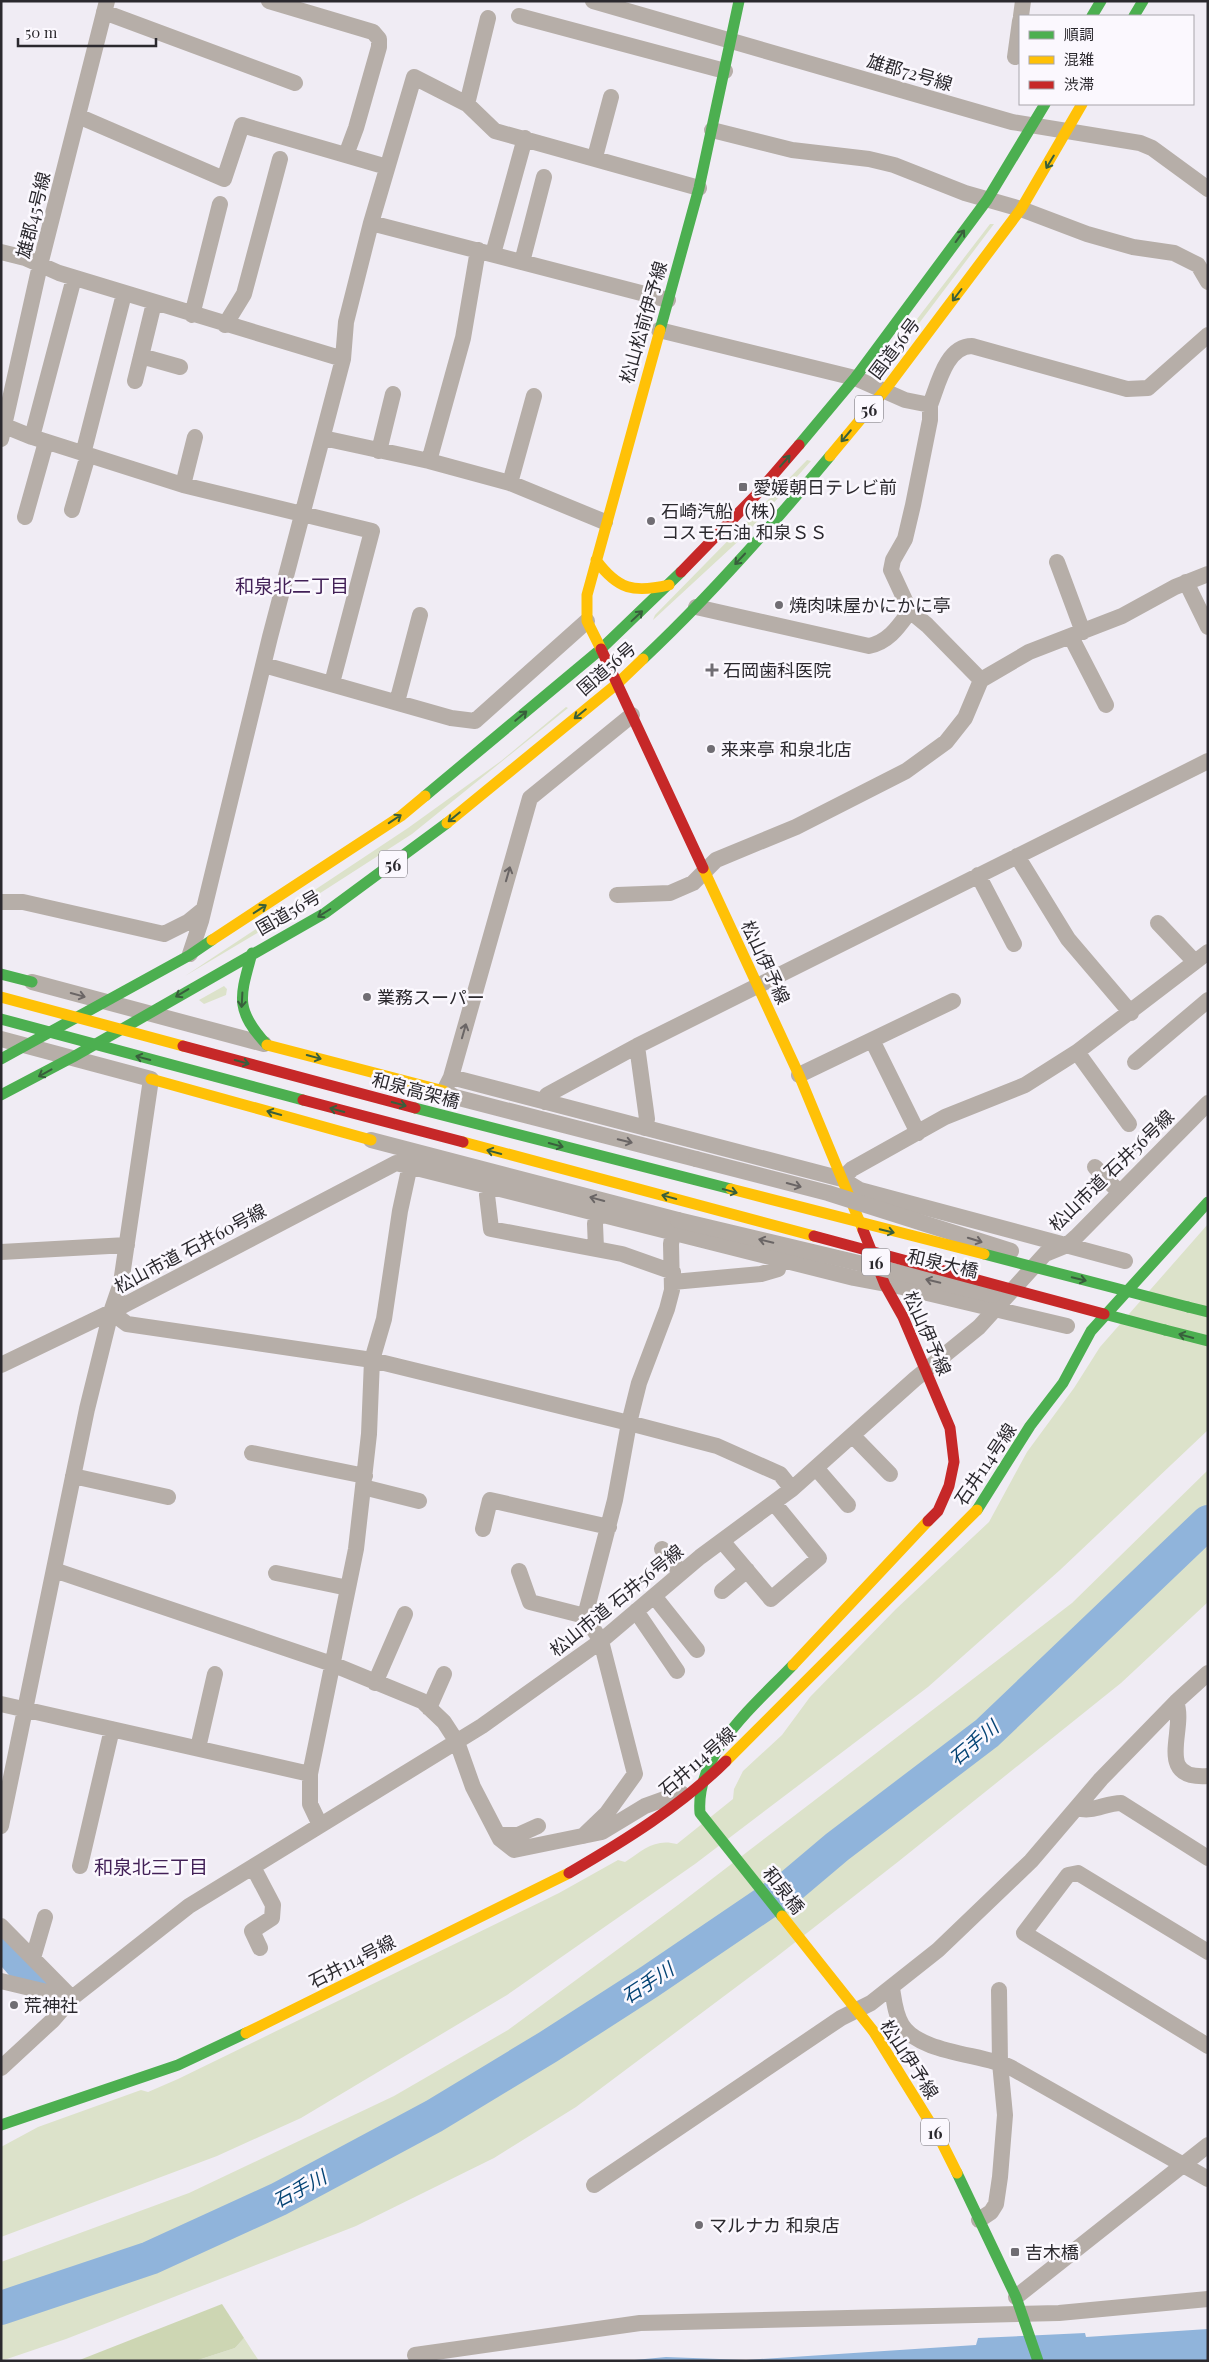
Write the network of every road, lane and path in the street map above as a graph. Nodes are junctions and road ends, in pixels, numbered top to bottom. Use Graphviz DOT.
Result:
graph roads {
  1 [pos="269,1"];
  2 [pos="593,1"];
  3 [pos="739,1"];
  4 [pos="1023,1"];
  5 [pos="1101,1"];
  6 [pos="1144,1"];
  7 [pos="105,7"];
  8 [pos="1021,15"];
  9 [pos="1093,15"];
  10 [pos="1135,15"];
  11 [pos="519,16"];
  12 [pos="488,18"];
  13 [pos="1019,31"];
  14 [pos="731,40"];
  15 [pos="1016,57"];
  16 [pos="725,71"];
  17 [pos="295,83"];
  18 [pos="610,97"];
  19 [pos="467,104"];
  20 [pos="1045,105"];
  21 [pos="1081,105"];
  22 [pos="78,116"];
  23 [pos="1034,126"];
  24 [pos="712,130"];
  25 [pos="1068,131"];
  26 [pos="525,138"];
  27 [pos="346,155"];
  28 [pos="595,157"];
  29 [pos="280,159"];
  30 [pos="387,167"];
  31 [pos="544,177"];
  32 [pos="699,188"];
  33 [pos="1208,190"];
  34 [pos="987,200"];
  35 [pos="220,204"];
  36 [pos="1021,209"];
  37 [pos="370,223"];
  38 [pos="1,252"];
  39 [pos="486,252"];
  40 [pos="522,262"];
  41 [pos="40,265"];
  42 [pos="74,278"];
  43 [pos="1208,282"];
  44 [pos="124,294"];
  45 [pos="668,300"];
  46 [pos="154,303"];
  47 [pos="192,315"];
  48 [pos="225,325"];
  49 [pos="659,330"];
  50 [pos="1208,335"];
  51 [pos="141,356"];
  52 [pos="343,359"];
  53 [pos="180,367"];
  54 [pos="855,378"];
  55 [pos="135,381"];
  56 [pos="885,390"];
  57 [pos="393,394"];
  58 [pos="534,396"];
  59 [pos="930,405"];
  60 [pos="3,433"];
  61 [pos="195,437"];
  62 [pos="323,438"];
  63 [pos="39,440"];
  64 [pos="379,451"];
  65 [pos="86,455"];
  66 [pos="429,461"];
  67 [pos="510,483"];
  68 [pos="183,486"];
  69 [pos="72,510"];
  70 [pos="302,515"];
  71 [pos="25,518"];
  72 [pos="605,522"];
  73 [pos="596,560"];
  74 [pos="1058,562"];
  75 [pos="1208,574"];
  76 [pos="1186,582"];
  77 [pos="669,585"];
  78 [pos="696,607"];
  79 [pos="910,611"];
  80 [pos="420,615"];
  81 [pos="588,621"];
  82 [pos="1208,627"];
  83 [pos="1077,634"];
  84 [pos="601,649"];
  85 [pos="264,665"];
  86 [pos="980,680"];
  87 [pos="332,683"];
  88 [pos="618,683"];
  89 [pos="396,702"];
  90 [pos="1106,705"];
  91 [pos="632,715"];
  92 [pos="1208,761"];
  93 [pos="1017,856"];
  94 [pos="705,870"];
  95 [pos="978,875"];
  96 [pos="617,895"];
  97 [pos="1,902"];
  98 [pos="204,909"];
  99 [pos="1158,923"];
  100 [pos="231,928"];
  101 [pos="171,931"];
  102 [pos="198,934"];
  103 [pos="1014,944"];
  104 [pos="252,953"];
  105 [pos="190,955"];
  106 [pos="1203,960"];
  107 [pos="1,974"];
  108 [pos="32,982"];
  109 [pos="758,986"];
  110 [pos="1,997"];
  111 [pos="1208,1000"];
  112 [pos="953,1001"];
  113 [pos="104,1002"];
  114 [pos="1131,1013"];
  115 [pos="147,1014"];
  116 [pos="1,1019"];
  117 [pos="1,1039"];
  118 [pos="872,1040"];
  119 [pos="28,1045"];
  120 [pos="267,1045"];
  121 [pos="637,1046"];
  122 [pos="1076,1052"];
  123 [pos="73,1057"];
  124 [pos="1,1059"];
  125 [pos="1135,1062"];
  126 [pos="799,1075"];
  127 [pos="151,1078"];
  128 [pos="448,1084"];
  129 [pos="1,1095"];
  130 [pos="545,1102"];
  131 [pos="1208,1103"];
  132 [pos="1129,1124"];
  133 [pos="645,1128"];
  134 [pos="918,1133"];
  135 [pos="371,1140"];
  136 [pos="721,1147"];
  137 [pos="403,1164"];
  138 [pos="1095,1166"];
  139 [pos="842,1179"];
  140 [pos="488,1185"];
  141 [pos="1118,1191"];
  142 [pos="1208,1202"];
  143 [pos="598,1213"];
  144 [pos="823,1215"];
  145 [pos="676,1226"];
  146 [pos="698,1240"];
  147 [pos="1067,1244"];
  148 [pos="126,1245"];
  149 [pos="596,1248"];
  150 [pos="1,1252"];
  151 [pos="780,1260"];
  152 [pos="1125,1261"];
  153 [pos="1056,1273"];
  154 [pos="673,1277"];
  155 [pos="885,1284"];
  156 [pos="994,1309"];
  157 [pos="1084,1309"];
  158 [pos="111,1312"];
  159 [pos="1208,1312"];
  160 [pos="1067,1326"];
  161 [pos="1208,1341"];
  162 [pos="372,1360"];
  163 [pos="1,1365"];
  164 [pos="926,1370"];
  165 [pos="629,1423"];
  166 [pos="853,1436"];
  167 [pos="252,1453"];
  168 [pos="816,1468"];
  169 [pos="890,1474"];
  170 [pos="73,1476"];
  171 [pos="364,1482"];
  172 [pos="792,1489"];
  173 [pos="168,1497"];
  174 [pos="419,1500"];
  175 [pos="774,1503"];
  176 [pos="848,1505"];
  177 [pos="609,1527"];
  178 [pos="483,1530"];
  179 [pos="722,1541"];
  180 [pos="662,1549"];
  181 [pos="54,1570"];
  182 [pos="747,1570"];
  183 [pos="519,1571"];
  184 [pos="276,1573"];
  185 [pos="681,1573"];
  186 [pos="348,1588"];
  187 [pos="722,1590"];
  188 [pos="654,1596"];
  189 [pos="636,1611"];
  190 [pos="405,1614"];
  191 [pos="585,1616"];
  192 [pos="601,1641"];
  193 [pos="697,1650"];
  194 [pos="332,1664"];
  195 [pos="677,1671"];
  196 [pos="215,1674"];
  197 [pos="444,1674"];
  198 [pos="1208,1674"];
  199 [pos="375,1682"];
  200 [pos="1176,1702"];
  201 [pos="1,1704"];
  202 [pos="429,1708"];
  203 [pos="26,1710"];
  204 [pos="112,1729"];
  205 [pos="457,1742"];
  206 [pos="198,1748"];
  207 [pos="310,1774"];
  208 [pos="1208,1776"];
  209 [pos="700,1787"];
  210 [pos="1077,1808"];
  211 [pos="320,1825"];
  212 [pos="1,1826"];
  213 [pos="538,1826"];
  214 [pos="498,1835"];
  215 [pos="583,1836"];
  216 [pos="722,1838"];
  217 [pos="1208,1858"];
  218 [pos="80,1866"];
  219 [pos="253,1867"];
  220 [pos="45,1917"];
  221 [pos="1,1926"];
  222 [pos="260,1948"];
  223 [pos="1208,1952"];
  224 [pos="33,1958"];
  225 [pos="818,1963"];
  226 [pos="1,1981"];
  227 [pos="892,1988"];
  228 [pos="999,1990"];
  229 [pos="72,1998"];
  230 [pos="856,2010"];
  231 [pos="23,2045"];
  232 [pos="1208,2046"];
  233 [pos="1,2051"];
  234 [pos="1000,2063"];
  235 [pos="1,2068"];
  236 [pos="1,2125"];
  237 [pos="1208,2145"];
  238 [pos="1184,2164"];
  239 [pos="1208,2180"];
  240 [pos="594,2185"];
  241 [pos="979,2220"];
  242 [pos="1016,2297"];
  243 [pos="1208,2299"];
  244 [pos="1023,2316"];
  245 [pos="415,2355"];
  246 [pos="1038,2361"];
  1 -- 27 [label="street"];
  2 -- 14 [label="street, 雄郡72号線"];
  3 -- 14 [label="main road, 松山松前伊予線"];
  4 -- 8 [label="street"];
  5 -- 9 [label="main road"];
  6 -- 10 [label="main road"];
  7 -- 17 [label="street"];
  7 -- 22 [label="street, 雄郡45号線"];
  11 -- 16 [label="street"];
  12 -- 19 [label="street"];
  13 -- 15 [label="street"];
  14 -- 16 [label="main road, 松山松前伊予線"];
  14 -- 23 [label="street, 雄郡72号線"];
  16 -- 24 [label="main road, 松山松前伊予線"];
  18 -- 28 [label="street"];
  19 -- 26 [label="street"];
  19 -- 30 [label="street"];
  20 -- 23 [label="main road, 国道56号 / 56"];
  21 -- 25 [label="main road, 国道56号 / 56"];
  22 -- 27 [label="street"];
  22 -- 41 [label="street, 雄郡45号線"];
  23 -- 25 [label="street, 雄郡72号線"];
  23 -- 34 [label="main road, 国道56号 / 56"];
  24 -- 32 [label="main road, 松山松前伊予線"];
  24 -- 34 [label="street"];
  25 -- 33 [label="street, 雄郡72号線"];
  25 -- 36 [label="main road, 国道56号 / 56, one-way"];
  26 -- 28 [label="street"];
  26 -- 39 [label="street"];
  27 -- 30 [label="street"];
  28 -- 32 [label="street"];
  29 -- 48 [label="street"];
  30 -- 37 [label="street"];
  31 -- 40 [label="street"];
  32 -- 45 [label="main road, 松山松前伊予線"];
  34 -- 36 [label="street"];
  54 -- 34 [label="main road, 国道56号 / 56, one-way"];
  35 -- 47 [label="street"];
  36 -- 43 [label="street"];
  36 -- 56 [label="main road, 国道56号 / 56, one-way"];
  37 -- 39 [label="street"];
  37 -- 52 [label="street"];
  38 -- 41 [label="street"];
  39 -- 40 [label="street"];
  39 -- 66 [label="street"];
  40 -- 45 [label="street"];
  41 -- 42 [label="street"];
  41 -- 60 [label="street, 雄郡45号線"];
  42 -- 44 [label="street"];
  42 -- 63 [label="street"];
  44 -- 46 [label="street"];
  44 -- 65 [label="street"];
  45 -- 49 [label="main road, 松山松前伊予線"];
  46 -- 47 [label="street"];
  46 -- 51 [label="street"];
  47 -- 48 [label="street"];
  48 -- 52 [label="street"];
  49 -- 54 [label="street"];
  49 -- 72 [label="main road, 松山松前伊予線"];
  50 -- 59 [label="street"];
  51 -- 53 [label="street"];
  51 -- 55 [label="street"];
  52 -- 62 [label="street"];
  54 -- 56 [label="street"];
  77 -- 54 [label="main road, 国道56号 / 56, one-way"];
  56 -- 59 [label="street"];
  56 -- 78 [label="main road, 国道56号 / 56, one-way"];
  57 -- 64 [label="street"];
  58 -- 67 [label="street"];
  59 -- 79 [label="street"];
  60 -- 63 [label="street"];
  61 -- 68 [label="street"];
  62 -- 64 [label="street"];
  62 -- 70 [label="street"];
  63 -- 65 [label="street"];
  63 -- 71 [label="street"];
  64 -- 66 [label="street"];
  65 -- 68 [label="street"];
  65 -- 69 [label="street"];
  66 -- 67 [label="street"];
  67 -- 72 [label="street"];
  68 -- 70 [label="street"];
  70 -- 85 [label="street"];
  70 -- 87 [label="street"];
  72 -- 73 [label="main road, 松山松前伊予線"];
  73 -- 77 [label="main road"];
  73 -- 81 [label="main road, 松山松前伊予線"];
  74 -- 83 [label="street"];
  75 -- 76 [label="street"];
  76 -- 82 [label="street"];
  76 -- 83 [label="street"];
  84 -- 77 [label="main road, 国道56号 / 56, one-way"];
  78 -- 79 [label="street"];
  78 -- 88 [label="main road, 国道56号 / 56"];
  79 -- 86 [label="street"];
  80 -- 89 [label="street"];
  81 -- 84 [label="main road, 松山松前伊予線"];
  81 -- 89 [label="street"];
  83 -- 86 [label="street"];
  83 -- 90 [label="street"];
  84 -- 88 [label="main road, 松山伊予線 / 16"];
  100 -- 84 [label="main road, 国道56号 / 56, one-way"];
  85 -- 87 [label="street"];
  85 -- 98 [label="street"];
  86 -- 94 [label="street"];
  87 -- 89 [label="street"];
  88 -- 91 [label="main road, 松山伊予線 / 16"];
  88 -- 104 [label="main road, 国道56号 / 56, one-way"];
  91 -- 94 [label="main road, 松山伊予線 / 16"];
  128 -- 91 [label="street, one-way"];
  92 -- 93 [label="street"];
  93 -- 95 [label="street"];
  93 -- 114 [label="street"];
  94 -- 96 [label="street"];
  94 -- 109 [label="main road, 松山伊予線 / 16"];
  95 -- 103 [label="street"];
  95 -- 109 [label="street"];
  97 -- 101 [label="street"];
  98 -- 101 [label="street"];
  98 -- 102 [label="street"];
  99 -- 106 [label="street"];
  100 -- 102 [label="street"];
  100 -- 105 [label="main road, 国道56号 / 56"];
  101 -- 102 [label="street"];
  102 -- 105 [label="street"];
  104 -- 115 [label="main road, 国道56号 / 56, one-way"];
  104 -- 120 [label="main road, one-way"];
  105 -- 113 [label="main road, 国道56号 / 56"];
  106 -- 114 [label="street"];
  107 -- 108 [label="main road"];
  108 -- 113 [label="street, one-way"];
  109 -- 121 [label="street"];
  109 -- 126 [label="main road, 松山伊予線 / 16"];
  110 -- 144 [label="main road, 和泉高架橋, one-way, bridge"];
  111 -- 125 [label="street"];
  112 -- 118 [label="street"];
  113 -- 115 [label="street"];
  113 -- 119 [label="main road, 国道56号 / 56"];
  114 -- 122 [label="street"];
  115 -- 120 [label="street"];
  115 -- 123 [label="main road, 国道56号 / 56"];
  157 -- 116 [label="main road, 和泉大橋, one-way, bridge"];
  117 -- 119 [label="street"];
  118 -- 126 [label="street"];
  118 -- 134 [label="street"];
  119 -- 123 [label="street"];
  119 -- 124 [label="main road, 国道56号 / 56"];
  120 -- 128 [label="main road, one-way"];
  121 -- 130 [label="street"];
  121 -- 133 [label="street"];
  122 -- 132 [label="street"];
  122 -- 134 [label="street"];
  123 -- 127 [label="street"];
  123 -- 129 [label="main road, 国道56号 / 56, one-way"];
  126 -- 139 [label="main road, 松山伊予線 / 16"];
  135 -- 127 [label="main road, one-way"];
  127 -- 148 [label="street"];
  128 -- 130 [label="street"];
  128 -- 153 [label="street, 和泉大橋, one-way, bridge"];
  130 -- 133 [label="street"];
  131 -- 141 [label="street, 松山市道 石井56号線"];
  133 -- 136 [label="street"];
  134 -- 139 [label="street"];
  145 -- 135 [label="street, one-way"];
  136 -- 139 [label="street"];
  136 -- 146 [label="street"];
  137 -- 140 [label="street"];
  137 -- 158 [label="street, 松山市道 石井60号線"];
  137 -- 162 [label="street"];
  138 -- 141 [label="street"];
  139 -- 147 [label="street"];
  139 -- 155 [label="main road, 松山伊予線 / 16"];
  140 -- 143 [label="street"];
  140 -- 149 [label="street"];
  141 -- 147 [label="street, 松山市道 石井56号線"];
  142 -- 209 [label="main road, 石井114号線"];
  143 -- 145 [label="street"];
  143 -- 149 [label="street"];
  144 -- 153 [label="main road, 和泉大橋, one-way, bridge"];
  145 -- 146 [label="street"];
  145 -- 154 [label="street"];
  157 -- 145 [label="street, 和泉大橋, one-way, bridge"];
  146 -- 151 [label="street"];
  147 -- 152 [label="street"];
  147 -- 156 [label="street, 松山市道 石井56号線"];
  148 -- 150 [label="street"];
  148 -- 158 [label="street"];
  149 -- 154 [label="street"];
  151 -- 154 [label="street"];
  151 -- 155 [label="street"];
  153 -- 159 [label="main road, 和泉大橋, one-way, bridge"];
  154 -- 165 [label="street"];
  155 -- 156 [label="street"];
  155 -- 164 [label="main road, 松山伊予線 / 16"];
  156 -- 160 [label="street"];
  156 -- 164 [label="street, 松山市道 石井56号線"];
  161 -- 157 [label="main road, 和泉大橋, one-way, bridge"];
  158 -- 162 [label="street"];
  158 -- 163 [label="street, 松山市道 石井60号線"];
  158 -- 170 [label="street"];
  162 -- 165 [label="street"];
  162 -- 171 [label="street"];
  164 -- 166 [label="street, 松山市道 石井56号線"];
  164 -- 209 [label="main road, 松山伊予線 / 16"];
  165 -- 172 [label="street"];
  165 -- 177 [label="street"];
  166 -- 168 [label="street, 松山市道 石井56号線"];
  166 -- 169 [label="street"];
  167 -- 171 [label="street"];
  168 -- 172 [label="street, 松山市道 石井56号線"];
  168 -- 176 [label="street"];
  170 -- 173 [label="street"];
  170 -- 181 [label="street"];
  171 -- 174 [label="street"];
  171 -- 186 [label="street"];
  172 -- 175 [label="street, 松山市道 石井56号線"];
  175 -- 179 [label="street, 松山市道 石井56号線"];
  175 -- 182 [label="street"];
  177 -- 178 [label="street"];
  177 -- 191 [label="street"];
  179 -- 182 [label="street"];
  179 -- 185 [label="street, 松山市道 石井56号線"];
  180 -- 185 [label="street"];
  181 -- 194 [label="street"];
  181 -- 203 [label="street"];
  182 -- 187 [label="street"];
  183 -- 191 [label="street"];
  184 -- 186 [label="street"];
  185 -- 188 [label="street, 松山市道 石井56号線"];
  186 -- 194 [label="street"];
  188 -- 189 [label="street, 松山市道 石井56号線"];
  188 -- 193 [label="street"];
  189 -- 192 [label="street, 松山市道 石井56号線"];
  189 -- 195 [label="street"];
  190 -- 199 [label="street"];
  191 -- 192 [label="street"];
  192 -- 205 [label="street, 松山市道 石井56号線"];
  192 -- 215 [label="street"];
  194 -- 199 [label="street"];
  194 -- 207 [label="street"];
  196 -- 206 [label="street"];
  197 -- 202 [label="street"];
  198 -- 200 [label="street"];
  199 -- 202 [label="street"];
  200 -- 208 [label="street"];
  200 -- 210 [label="street"];
  201 -- 203 [label="street"];
  202 -- 205 [label="street"];
  203 -- 204 [label="street"];
  203 -- 212 [label="street"];
  204 -- 206 [label="street"];
  204 -- 218 [label="street"];
  205 -- 211 [label="street, 松山市道 石井56号線"];
  205 -- 214 [label="street"];
  206 -- 207 [label="street"];
  207 -- 211 [label="street"];
  209 -- 215 [label="street"];
  209 -- 216 [label="main road, 松山伊予線 / 16"];
  209 -- 236 [label="main road, 石井114号線"];
  210 -- 217 [label="street"];
  210 -- 227 [label="street"];
  211 -- 219 [label="street, 松山市道 石井56号線"];
  213 -- 214 [label="street"];
  214 -- 215 [label="street"];
  216 -- 225 [label="main road, 和泉橋 / 16"];
  219 -- 222 [label="street"];
  219 -- 229 [label="street, 松山市道 石井56号線"];
  220 -- 224 [label="street"];
  221 -- 224 [label="street"];
  223 -- 232 [label="street"];
  224 -- 229 [label="street"];
  225 -- 230 [label="main road, 松山伊予線 / 16"];
  226 -- 229 [label="street"];
  227 -- 230 [label="street"];
  227 -- 234 [label="street"];
  228 -- 234 [label="street"];
  229 -- 231 [label="street, 松山市道 石井56号線"];
  230 -- 240 [label="street"];
  230 -- 241 [label="main road, 松山伊予線 / 16"];
  231 -- 233 [label="street"];
  231 -- 235 [label="street, 松山市道 石井56号線"];
  234 -- 238 [label="street"];
  234 -- 241 [label="street"];
  237 -- 238 [label="street"];
  238 -- 239 [label="street"];
  238 -- 242 [label="street"];
  241 -- 242 [label="main road, 松山伊予線 / 16"];
  242 -- 244 [label="main road, 松山伊予線 / 16"];
  243 -- 244 [label="street"];
  244 -- 245 [label="street"];
  244 -- 246 [label="main road, 16"];
}
